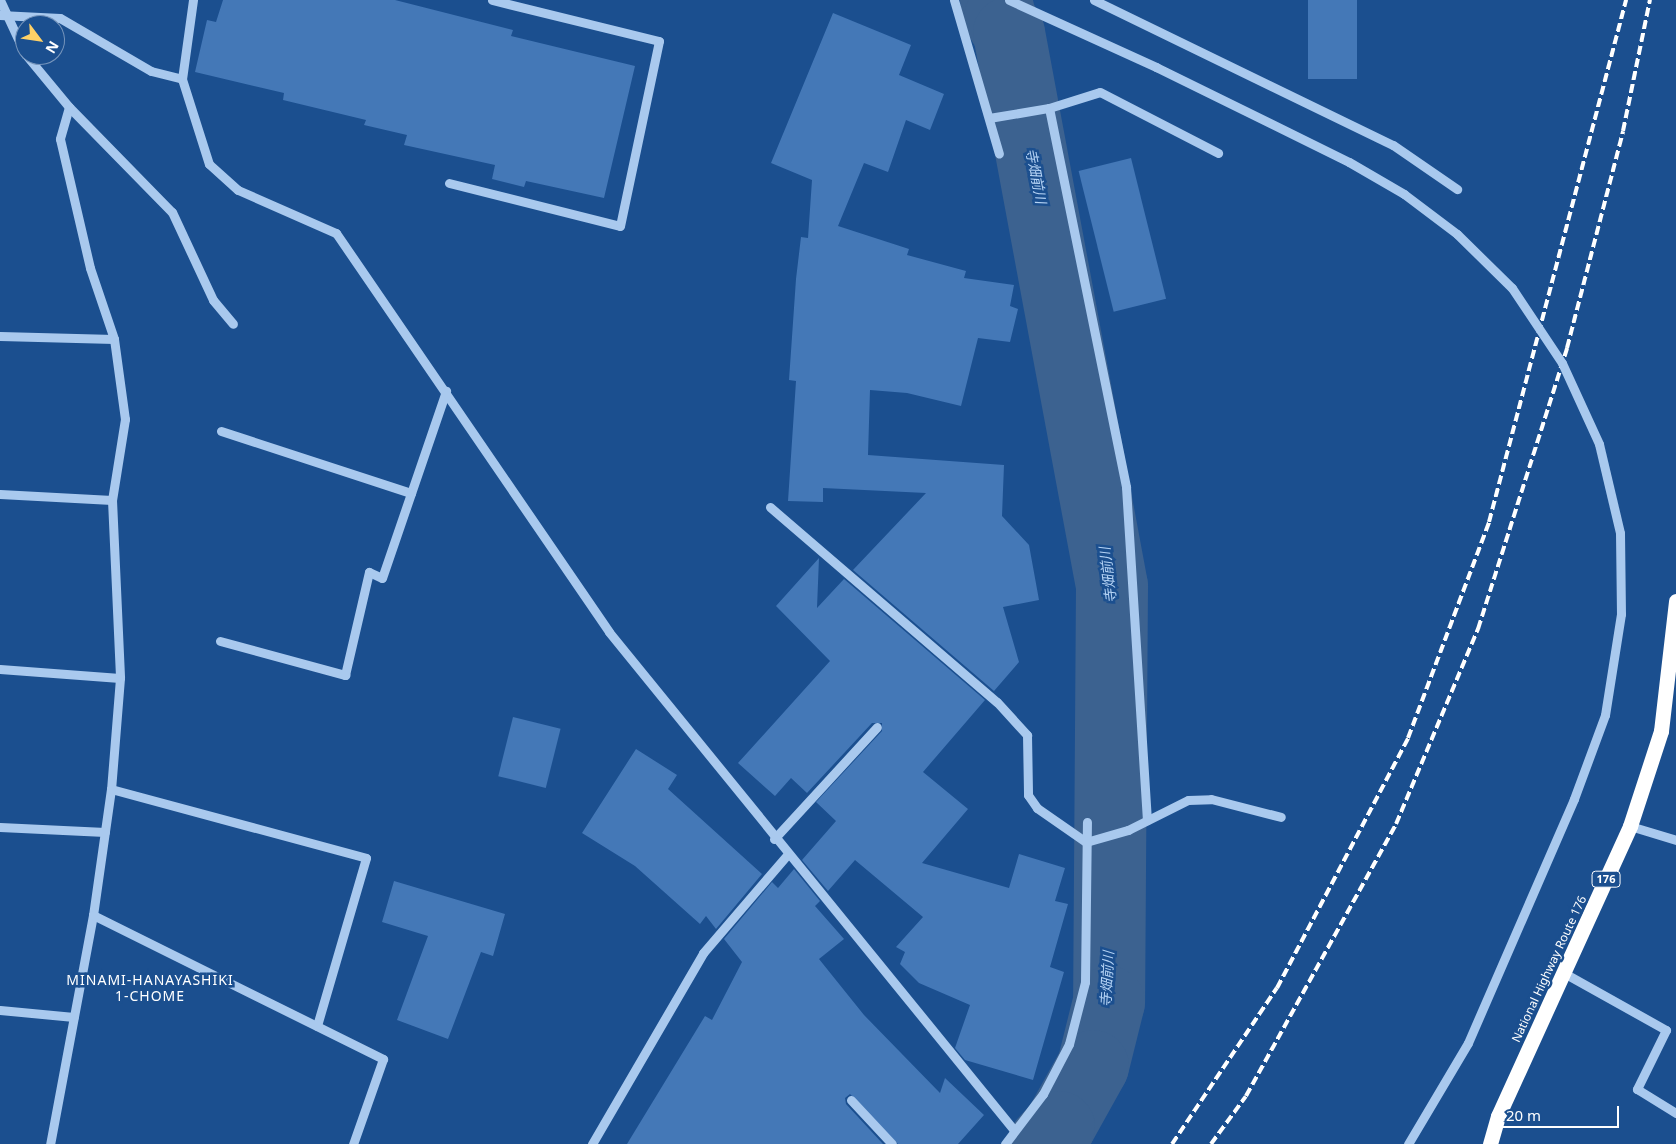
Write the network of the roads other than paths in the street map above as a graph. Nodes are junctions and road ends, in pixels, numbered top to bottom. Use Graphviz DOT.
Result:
graph roads {
  1 [pos="0,0"];
  2 [pos="194,0"];
  3 [pos="492,0"];
  4 [pos="954,0"];
  5 [pos="1009,0"];
  6 [pos="1094,0"];
  7 [pos="4,15"];
  8 [pos="15,35"];
  9 [pos="34,65"];
  10 [pos="182,79"];
  11 [pos="69,107"];
  12 [pos="1049,108"];
  13 [pos="989,118"];
  14 [pos="1218,153"];
  15 [pos="999,154"];
  16 [pos="449,183"];
  17 [pos="1457,189"];
  18 [pos="233,324"];
  19 [pos="0,336"];
  20 [pos="114,339"];
  21 [pos="446,390"];
  22 [pos="221,431"];
  23 [pos="0,494"];
  24 [pos="411,494"];
  25 [pos="112,500"];
  26 [pos="770,507"];
  27 [pos="1676,601"];
  28 [pos="220,641"];
  29 [pos="0,669"];
  30 [pos="120,678"];
  31 [pos="877,727"];
  32 [pos="111,789"];
  33 [pos="1281,817"];
  34 [pos="1148,820"];
  35 [pos="1087,822"];
  36 [pos="1630,826"];
  37 [pos="0,827"];
  38 [pos="105,832"];
  39 [pos="774,839"];
  40 [pos="1676,840"];
  41 [pos="1090,841"];
  42 [pos="787,855"];
  43 [pos="93,915"];
  44 [pos="1564,973"];
  45 [pos="0,1010"];
  46 [pos="74,1017"];
  47 [pos="317,1026"];
  48 [pos="851,1100"];
  49 [pos="1676,1113"];
  50 [pos="1014,1130"];
  51 [pos="50,1144"];
  52 [pos="353,1144"];
  53 [pos="592,1144"];
  54 [pos="892,1144"];
  55 [pos="1005,1144"];
  56 [pos="1408,1144"];
  57 [pos="1490,1144"];
  1 -- 7 [label="street"];
  2 -- 10 [label="street"];
  3 -- 16 [label="street"];
  4 -- 13 [label="street"];
  5 -- 56 [label="street, bridge"];
  6 -- 17 [label="street"];
  7 -- 8 [label="street"];
  7 -- 10 [label="street"];
  9 -- 11 [label="street"];
  10 -- 21 [label="street"];
  11 -- 18 [label="street"];
  11 -- 20 [label="street"];
  12 -- 13 [label="street"];
  12 -- 14 [label="street"];
  12 -- 34 [label="street"];
  13 -- 15 [label="street"];
  19 -- 20 [label="street"];
  20 -- 25 [label="street"];
  21 -- 24 [label="street"];
  21 -- 39 [label="street"];
  22 -- 24 [label="street"];
  23 -- 25 [label="street"];
  24 -- 28 [label="street"];
  25 -- 30 [label="street"];
  26 -- 41 [label="street"];
  27 -- 36 [label="highway, National Highway Route 176 / 176"];
  29 -- 30 [label="street"];
  30 -- 32 [label="street"];
  31 -- 39 [label="street"];
  32 -- 38 [label="street"];
  32 -- 47 [label="street"];
  33 -- 34 [label="street"];
  34 -- 41 [label="street"];
  35 -- 41 [label="street"];
  36 -- 40 [label="street"];
  36 -- 44 [label="highway, National Highway Route 176 / 176"];
  37 -- 38 [label="street"];
  38 -- 43 [label="street"];
  39 -- 42 [label="street"];
  41 -- 50 [label="street"];
  42 -- 50 [label="street"];
  42 -- 53 [label="street"];
  43 -- 46 [label="street"];
  43 -- 47 [label="street"];
  44 -- 49 [label="street"];
  44 -- 57 [label="highway, National Highway Route 176 / 176"];
  45 -- 46 [label="street"];
  46 -- 51 [label="street"];
  47 -- 52 [label="street"];
  48 -- 54 [label="street"];
  50 -- 55 [label="street"];
}
